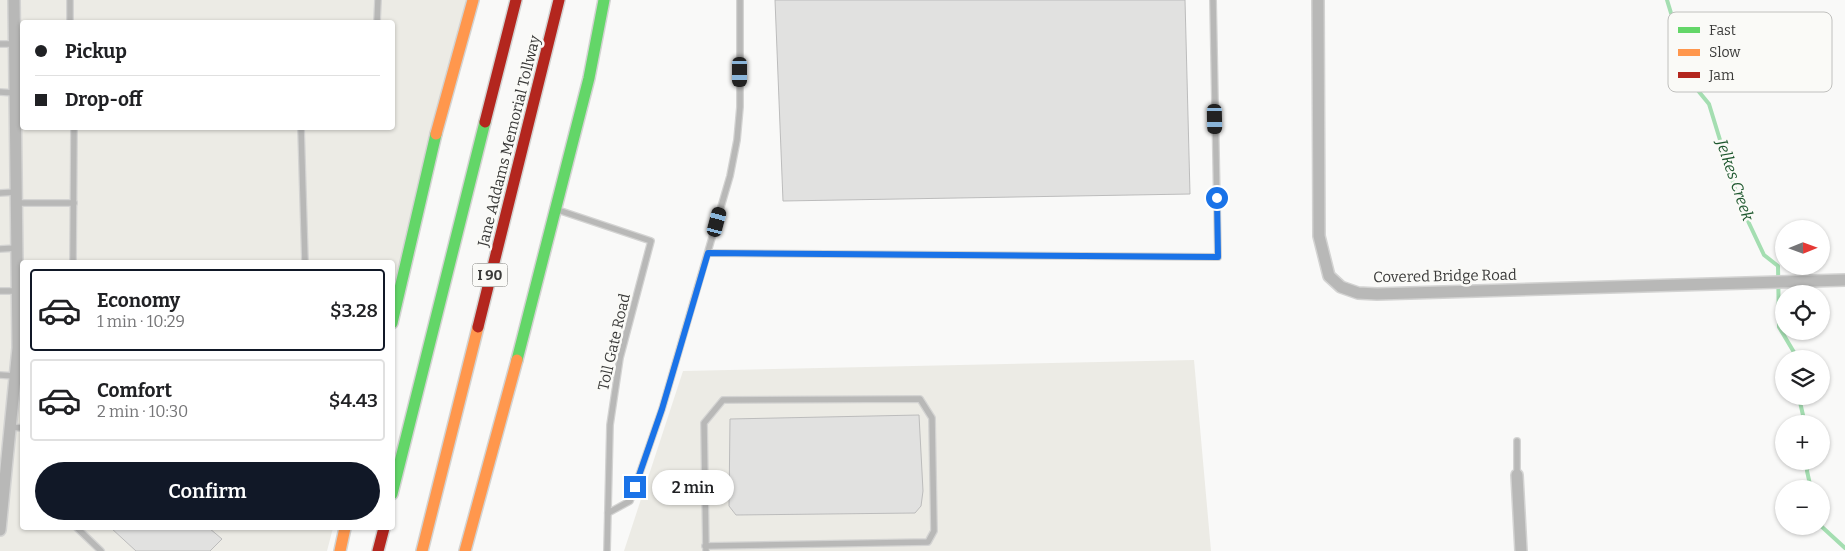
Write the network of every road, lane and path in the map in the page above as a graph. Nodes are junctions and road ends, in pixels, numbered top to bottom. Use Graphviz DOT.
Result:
graph roads {
  1 [pos="14,0"];
  2 [pos="70,0"];
  3 [pos="378,0"];
  4 [pos="473,0"];
  5 [pos="516,0"];
  6 [pos="559,0"];
  7 [pos="604,0"];
  8 [pos="740,0"];
  9 [pos="1213,0"];
  10 [pos="1318,0"];
  11 [pos="70,20"];
  12 [pos="377,20"];
  13 [pos="0,44"];
  14 [pos="15,44"];
  15 [pos="18,88"];
  16 [pos="0,92"];
  17 [pos="74,130"];
  18 [pos="301,130"];
  19 [pos="0,193"];
  20 [pos="16,198"];
  21 [pos="74,203"];
  22 [pos="556,209"];
  23 [pos="17,248"];
  24 [pos="0,249"];
  25 [pos="708,253"];
  26 [pos="73,260"];
  27 [pos="305,260"];
  28 [pos="1845,280"];
  29 [pos="0,291"];
  30 [pos="17,291"];
  31 [pos="395,309"];
  32 [pos="20,321"];
  33 [pos="0,375"];
  34 [pos="15,376"];
  35 [pos="10,427"];
  36 [pos="20,428"];
  37 [pos="1517,441"];
  38 [pos="1517,476"];
  39 [pos="395,482"];
  40 [pos="608,513"];
  41 [pos="0,530"];
  42 [pos="79,530"];
  43 [pos="345,530"];
  44 [pos="383,530"];
  45 [pos="706,549"];
  46 [pos="101,551"];
  47 [pos="340,551"];
  48 [pos="378,551"];
  49 [pos="422,551"];
  50 [pos="465,551"];
  51 [pos="607,551"];
  52 [pos="1521,551"];
  1 -- 14 [label="street"];
  2 -- 11 [label="lane"];
  3 -- 12 [label="lane"];
  4 -- 31 [label="highway"];
  5 -- 39 [label="highway, Jane Addams Memorial Tollway / I 90"];
  6 -- 49 [label="highway, Jane Addams Memorial Tollway / I 90"];
  7 -- 22 [label="highway"];
  8 -- 25 [label="lane"];
  9 -- 25 [label="lane"];
  10 -- 28 [label="street, Covered Bridge Road"];
  13 -- 14 [label="lane"];
  14 -- 15 [label="street"];
  15 -- 16 [label="lane"];
  15 -- 20 [label="street"];
  17 -- 21 [label="lane"];
  18 -- 27 [label="lane"];
  19 -- 20 [label="lane"];
  20 -- 21 [label="lane"];
  20 -- 23 [label="street"];
  21 -- 26 [label="lane"];
  22 -- 40 [label="lane, Toll Gate Road"];
  22 -- 50 [label="highway"];
  23 -- 24 [label="lane"];
  23 -- 30 [label="street"];
  25 -- 40 [label="lane"];
  29 -- 30 [label="lane"];
  30 -- 32 [label="street"];
  32 -- 34 [label="street"];
  33 -- 34 [label="lane"];
  34 -- 35 [label="street"];
  35 -- 36 [label="lane"];
  35 -- 41 [label="street"];
  37 -- 38 [label="lane"];
  38 -- 52 [label="street"];
  40 -- 51 [label="lane, Toll Gate Road"];
  42 -- 46 [label="lane"];
  43 -- 47 [label="highway"];
  44 -- 48 [label="highway"];
  45 -- 45 [label="lane"];
}
